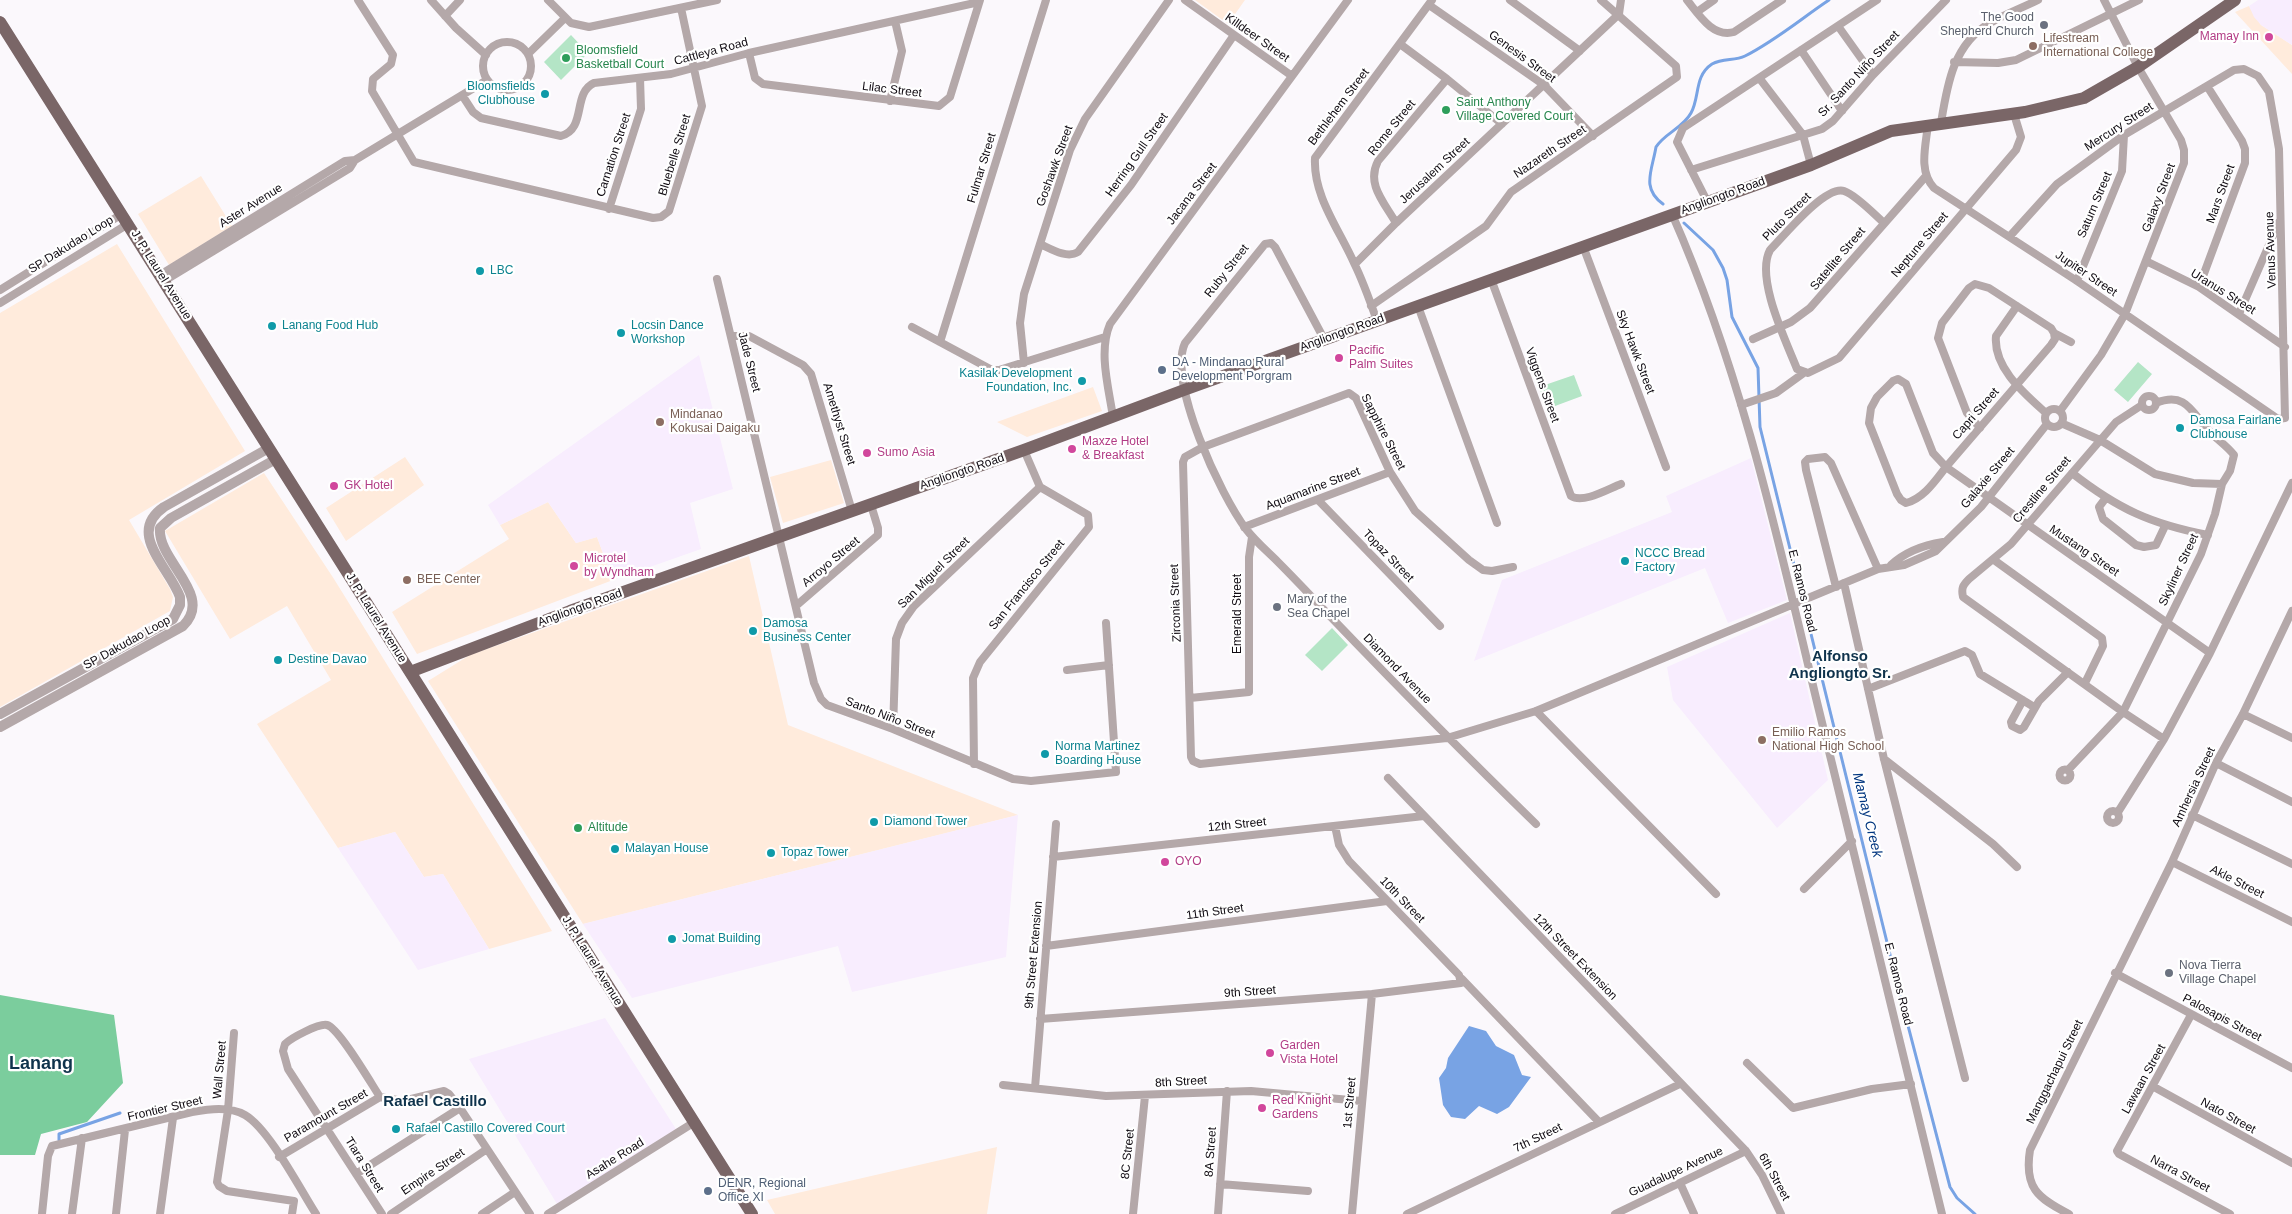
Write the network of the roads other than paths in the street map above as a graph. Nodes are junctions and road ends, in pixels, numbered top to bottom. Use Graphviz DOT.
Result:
graph roads {
  1 [pos="358,0"];
  2 [pos="431,0"];
  3 [pos="460,0"];
  4 [pos="548,0"];
  5 [pos="717,0"];
  6 [pos="1046,0"];
  7 [pos="1169,0"];
  8 [pos="1185,0"];
  9 [pos="1510,0"];
  10 [pos="1601,0"];
  11 [pos="1621,0"];
  12 [pos="1687,0"];
  13 [pos="1714,0"];
  14 [pos="1782,0"];
  15 [pos="1877,0"];
  16 [pos="1946,0"];
  17 [pos="2038,0"];
  18 [pos="2104,0"];
  19 [pos="2139,0"];
  20 [pos="2235,0"];
  21 [pos="979,1"];
  22 [pos="1345,1"];
  23 [pos="1431,2"];
  24 [pos="681,8"];
  25 [pos="1697,12"];
  26 [pos="1619,14"];
  27 [pos="2111,14"];
  28 [pos="445,16"];
  29 [pos="565,18"];
  30 [pos="896,20"];
  31 [pos="0,22"];
  32 [pos="1838,26"];
  33 [pos="1234,35"];
  34 [pos="1400,44"];
  35 [pos="1801,50"];
  36 [pos="1580,52"];
  37 [pos="749,53"];
  38 [pos="486,54"];
  39 [pos="528,54"];
  40 [pos="1954,62"];
  41 [pos="2138,67"];
  42 [pos="694,68"];
  43 [pos="1873,75"];
  44 [pos="1292,76"];
  45 [pos="2258,76"];
  46 [pos="640,78"];
  47 [pos="1447,79"];
  48 [pos="1760,79"];
  49 [pos="487,80"];
  50 [pos="1544,85"];
  51 [pos="2207,86"];
  52 [pos="462,95"];
  53 [pos="890,101"];
  54 [pos="1842,112"];
  55 [pos="2164,112"];
  56 [pos="2014,114"];
  57 [pos="1934,123"];
  58 [pos="1502,124"];
  59 [pos="1802,135"];
  60 [pos="2124,135"];
  61 [pos="397,136"];
  62 [pos="1593,136"];
  63 [pos="1811,165"];
  64 [pos="1691,170"];
  65 [pos="1926,176"];
  66 [pos="1707,201"];
  67 [pos="609,209"];
  68 [pos="1965,209"];
  69 [pos="1672,214"];
  70 [pos="125,219"];
  71 [pos="2280,220"];
  72 [pos="1396,223"];
  73 [pos="1884,223"];
  74 [pos="2010,236"];
  75 [pos="1040,244"];
  76 [pos="1583,246"];
  77 [pos="50,259"];
  78 [pos="2146,261"];
  79 [pos="1355,264"];
  80 [pos="56,269"];
  81 [pos="162,278"];
  82 [pos="717,279"];
  83 [pos="1491,279"];
  84 [pos="2077,281"];
  85 [pos="2199,287"];
  86 [pos="0,290"];
  87 [pos="0,303"];
  88 [pos="1371,306"];
  89 [pos="1418,306"];
  90 [pos="2017,306"];
  91 [pos="2125,314"];
  92 [pos="2239,314"];
  93 [pos="1377,321"];
  94 [pos="912,327"];
  95 [pos="1780,327"];
  96 [pos="2054,333"];
  97 [pos="731,336"];
  98 [pos="1105,337"];
  99 [pos="1324,339"];
  100 [pos="1753,339"];
  101 [pos="940,342"];
  102 [pos="2071,342"];
  103 [pos="2285,347"];
  104 [pos="1024,363"];
  105 [pos="1807,373"];
  106 [pos="2017,384"];
  107 [pos="1184,390"];
  108 [pos="2142,405"];
  109 [pos="1741,406"];
  110 [pos="2060,411"];
  111 [pos="2046,413"];
  112 [pos="1113,418"];
  113 [pos="2278,419"];
  114 [pos="2061,423"];
  115 [pos="2047,424"];
  116 [pos="1980,428"];
  117 [pos="2100,440"];
  118 [pos="1203,447"];
  119 [pos="269,448"];
  120 [pos="1024,450"];
  121 [pos="276,459"];
  122 [pos="1666,467"];
  123 [pos="1946,467"];
  124 [pos="1390,472"];
  125 [pos="2072,473"];
  126 [pos="1620,484"];
  127 [pos="2222,484"];
  128 [pos="2292,484"];
  129 [pos="1040,487"];
  130 [pos="1987,498"];
  131 [pos="2105,499"];
  132 [pos="1319,500"];
  133 [pos="1906,503"];
  134 [pos="871,505"];
  135 [pos="852,511"];
  136 [pos="1497,523"];
  137 [pos="148,525"];
  138 [pos="2027,526"];
  139 [pos="2164,526"];
  140 [pos="1244,527"];
  141 [pos="160,528"];
  142 [pos="2208,535"];
  143 [pos="779,537"];
  144 [pos="1252,537"];
  145 [pos="1994,560"];
  146 [pos="1513,567"];
  147 [pos="1878,569"];
  148 [pos="1844,583"];
  149 [pos="1836,587"];
  150 [pos="1797,603"];
  151 [pos="796,605"];
  152 [pos="2292,611"];
  153 [pos="2168,621"];
  154 [pos="1106,623"];
  155 [pos="1440,626"];
  156 [pos="2210,653"];
  157 [pos="1109,665"];
  158 [pos="1067,670"];
  159 [pos="410,672"];
  160 [pos="2068,672"];
  161 [pos="59,682"];
  162 [pos="2085,683"];
  163 [pos="1868,689"];
  164 [pos="64,692"];
  165 [pos="1190,698"];
  166 [pos="2023,700"];
  167 [pos="2034,707"];
  168 [pos="1536,711"];
  169 [pos="2123,712"];
  170 [pos="0,714"];
  171 [pos="2243,714"];
  172 [pos="0,727"];
  173 [pos="893,729"];
  174 [pos="1446,738"];
  175 [pos="2292,738"];
  176 [pos="2164,739"];
  177 [pos="1884,759"];
  178 [pos="2216,763"];
  179 [pos="974,764"];
  180 [pos="2068,770"];
  181 [pos="1388,778"];
  182 [pos="2292,802"];
  183 [pos="2118,812"];
  184 [pos="2192,815"];
  185 [pos="1424,816"];
  186 [pos="1056,824"];
  187 [pos="1536,824"];
  188 [pos="1335,826"];
  189 [pos="1852,841"];
  190 [pos="1053,857"];
  191 [pos="2172,862"];
  192 [pos="2292,864"];
  193 [pos="2016,867"];
  194 [pos="1804,889"];
  195 [pos="1716,894"];
  196 [pos="1387,901"];
  197 [pos="2292,922"];
  198 [pos="1046,946"];
  199 [pos="2116,973"];
  200 [pos="1461,981"];
  201 [pos="1372,994"];
  202 [pos="2192,1015"];
  203 [pos="1040,1019"];
  204 [pos="234,1033"];
  205 [pos="1747,1063"];
  206 [pos="2292,1068"];
  207 [pos="1965,1078"];
  208 [pos="1680,1084"];
  209 [pos="1911,1084"];
  210 [pos="1003,1085"];
  211 [pos="2154,1087"];
  212 [pos="1035,1088"];
  213 [pos="1226,1091"];
  214 [pos="1145,1096"];
  215 [pos="380,1098"];
  216 [pos="1361,1101"];
  217 [pos="460,1108"];
  218 [pos="228,1110"];
  219 [pos="173,1118"];
  220 [pos="1598,1121"];
  221 [pos="693,1123"];
  222 [pos="327,1128"];
  223 [pos="125,1130"];
  224 [pos="82,1138"];
  225 [pos="487,1149"];
  226 [pos="1746,1151"];
  227 [pos="2119,1154"];
  228 [pos="279,1157"];
  229 [pos="2292,1163"];
  230 [pos="356,1174"];
  231 [pos="1680,1183"];
  232 [pos="1220,1184"];
  233 [pos="1308,1191"];
  234 [pos="515,1192"];
  235 [pos="303,1194"];
  236 [pos="294,1201"];
  237 [pos="42,1214"];
  238 [pos="72,1214"];
  239 [pos="116,1214"];
  240 [pos="160,1214"];
  241 [pos="292,1214"];
  242 [pos="316,1214"];
  243 [pos="382,1214"];
  244 [pos="391,1214"];
  245 [pos="482,1214"];
  246 [pos="530,1214"];
  247 [pos="548,1214"];
  248 [pos="752,1214"];
  249 [pos="1133,1214"];
  250 [pos="1218,1214"];
  251 [pos="1352,1214"];
  252 [pos="1407,1214"];
  253 [pos="1614,1214"];
  254 [pos="1694,1214"];
  255 [pos="1781,1214"];
  256 [pos="1942,1214"];
  257 [pos="2069,1214"];
  258 [pos="2230,1214"];
  1 -- 61 [label="street"];
  2 -- 28 [label="street"];
  3 -- 28 [label="street"];
  4 -- 29 [label="street"];
  5 -- 24 [label="street"];
  6 -- 101 [label="street, Fulmar Street"];
  7 -- 75 [label="street, Goshawk Street"];
  8 -- 33 [label="street, Killdeer Street"];
  9 -- 36 [label="street"];
  10 -- 26 [label="street"];
  11 -- 26 [label="street"];
  12 -- 25 [label="street"];
  13 -- 25 [label="street"];
  14 -- 25 [label="street"];
  15 -- 32 [label="street"];
  16 -- 43 [label="street, Sr. Santo Niño Street"];
  17 -- 40 [label="street"];
  18 -- 27 [label="street, Galaxy Street"];
  19 -- 27 [label="street"];
  20 -- 41 [label="main road, Angliongto Road"];
  21 -- 30 [label="street, Cattleya Road"];
  21 -- 53 [label="street, Lilac Street"];
  22 -- 44 [label="street, Jacana Street"];
  23 -- 34 [label="street, Bethlehem Street"];
  23 -- 50 [label="street, Genesis Street"];
  24 -- 29 [label="street"];
  24 -- 42 [label="street, Bluebelle Street"];
  26 -- 36 [label="street, Jerusalem Street"];
  26 -- 62 [label="street, Nazareth Street"];
  27 -- 40 [label="street"];
  27 -- 41 [label="street, Galaxy Street"];
  28 -- 38 [label="street"];
  29 -- 39 [label="street"];
  30 -- 37 [label="street, Cattleya Road"];
  30 -- 53 [label="street"];
  31 -- 70 [label="main road, J. P. Laurel Avenue"];
  32 -- 35 [label="street"];
  32 -- 43 [label="street"];
  33 -- 44 [label="street, Killdeer Street"];
  33 -- 75 [label="street, Herring Gull Street"];
  34 -- 47 [label="street"];
  34 -- 79 [label="street, Bethlehem Street"];
  35 -- 48 [label="street"];
  35 -- 54 [label="street"];
  36 -- 50 [label="street, Jerusalem Street"];
  37 -- 42 [label="street, Cattleya Road"];
  37 -- 53 [label="street, Lilac Street"];
  38 -- 39 [label="street"];
  38 -- 49 [label="street"];
  39 -- 49 [label="street"];
  40 -- 57 [label="street"];
  41 -- 55 [label="street, Galaxy Street"];
  41 -- 56 [label="main road, Angliongto Road"];
  42 -- 46 [label="street, Cattleya Road"];
  42 -- 67 [label="street, Bluebelle Street"];
  43 -- 54 [label="street, Sr. Santo Niño Street"];
  44 -- 98 [label="street, Jacana Street"];
  45 -- 51 [label="street, Mercury Street"];
  45 -- 71 [label="street, Venus Avenue"];
  46 -- 52 [label="street, Cattleya Road"];
  46 -- 67 [label="street, Carnation Street"];
  47 -- 58 [label="street"];
  47 -- 72 [label="street, Rome Street"];
  48 -- 59 [label="street"];
  48 -- 64 [label="street"];
  49 -- 52 [label="street, Aster Avenue"];
  50 -- 58 [label="street, Jerusalem Street"];
  50 -- 62 [label="street, Genesis Street"];
  51 -- 55 [label="street, Mercury Street"];
  51 -- 85 [label="street, Mars Street"];
  52 -- 61 [label="street, Aster Avenue"];
  54 -- 59 [label="street, Sr. Santo Niño Street"];
  55 -- 60 [label="street, Mercury Street"];
  55 -- 78 [label="street, Galaxy Street"];
  56 -- 57 [label="main road, Angliongto Road"];
  56 -- 68 [label="street, Neptune Street"];
  57 -- 63 [label="main road, Angliongto Road"];
  57 -- 65 [label="street"];
  58 -- 72 [label="street, Jerusalem Street"];
  59 -- 63 [label="street"];
  59 -- 64 [label="street, Sr. Santo Niño Street"];
  60 -- 74 [label="street, Mercury Street"];
  60 -- 84 [label="street, Saturn Street"];
  61 -- 67 [label="street"];
  61 -- 81 [label="street, Aster Avenue"];
  62 -- 88 [label="street, Nazareth Street"];
  63 -- 66 [label="main road, Angliongto Road"];
  64 -- 66 [label="street"];
  65 -- 68 [label="street, Jupiter Street"];
  65 -- 73 [label="street, Satellite Street"];
  66 -- 69 [label="main road, Angliongto Road"];
  68 -- 74 [label="street, Jupiter Street"];
  68 -- 105 [label="street, Neptune Street"];
  69 -- 76 [label="main road, Angliongto Road"];
  69 -- 109 [label="street, E. Ramos Road"];
  70 -- 77 [label="street, SP Dakudao Loop"];
  70 -- 80 [label="street, SP Dakudao Loop"];
  70 -- 81 [label="main road, J. P. Laurel Avenue"];
  71 -- 92 [label="street"];
  71 -- 103 [label="street, Venus Avenue"];
  72 -- 79 [label="street, Jerusalem Street"];
  73 -- 95 [label="street, Satellite Street"];
  73 -- 95 [label="street, Pluto Street"];
  74 -- 84 [label="street, Jupiter Street"];
  75 -- 104 [label="street, Goshawk Street"];
  76 -- 83 [label="main road, Angliongto Road"];
  76 -- 122 [label="street, Sky Hawk Street"];
  77 -- 80 [label="street"];
  77 -- 86 [label="street, SP Dakudao Loop"];
  78 -- 85 [label="street, Uranus Street"];
  78 -- 91 [label="street, Galaxy Street"];
  79 -- 88 [label="street, Bethlehem Street"];
  80 -- 87 [label="street, SP Dakudao Loop"];
  81 -- 119 [label="main road, J. P. Laurel Avenue"];
  82 -- 97 [label="street, Jade Street"];
  83 -- 89 [label="main road, Angliongto Road"];
  83 -- 126 [label="street, Viggens Street"];
  84 -- 91 [label="street, Jupiter Street"];
  85 -- 92 [label="street, Uranus Street"];
  88 -- 93 [label="street, Bethlehem Street"];
  89 -- 93 [label="main road, Angliongto Road"];
  89 -- 136 [label="street"];
  90 -- 96 [label="street"];
  90 -- 106 [label="street"];
  90 -- 116 [label="street"];
  91 -- 110 [label="street, Galaxy Street"];
  91 -- 113 [label="street, Jupiter Street"];
  92 -- 103 [label="street, Uranus Street"];
  93 -- 99 [label="main road, Angliongto Road"];
  94 -- 101 [label="street"];
  95 -- 100 [label="street, Satellite Street"];
  95 -- 105 [label="street, Pluto Street"];
  96 -- 102 [label="street"];
  96 -- 106 [label="street, Capri Street"];
  97 -- 135 [label="street, Amethyst Street"];
  97 -- 143 [label="street, Jade Street"];
  98 -- 104 [label="street"];
  98 -- 112 [label="street"];
  99 -- 107 [label="main road, Angliongto Road"];
  99 -- 107 [label="street, Ruby Street"];
  101 -- 104 [label="street"];
  103 -- 113 [label="street, Venus Avenue"];
  105 -- 109 [label="street, Neptune Street"];
  106 -- 111 [label="street"];
  106 -- 116 [label="street, Capri Street"];
  107 -- 112 [label="main road, Angliongto Road"];
  107 -- 118 [label="street, Diamond Avenue"];
  108 -- 117 [label="street, Crestline Street"];
  108 -- 127 [label="street, Skyliner Street"];
  109 -- 150 [label="street, E. Ramos Road"];
  110 -- 111 [label="street"];
  110 -- 114 [label="street"];
  111 -- 115 [label="street"];
  112 -- 120 [label="main road, Angliongto Road"];
  114 -- 115 [label="street"];
  114 -- 117 [label="street"];
  115 -- 130 [label="street, Galaxie Street"];
  116 -- 123 [label="street, Capri Street"];
  117 -- 125 [label="street, Crestline Street"];
  117 -- 127 [label="street"];
  118 -- 124 [label="street, Sapphire Street"];
  118 -- 140 [label="street, Diamond Avenue"];
  118 -- 165 [label="street, Zirconia Street"];
  119 -- 121 [label="main road, J. P. Laurel Avenue"];
  119 -- 137 [label="street"];
  120 -- 129 [label="street"];
  120 -- 134 [label="main road, Angliongto Road"];
  121 -- 141 [label="street"];
  121 -- 159 [label="main road, J. P. Laurel Avenue"];
  123 -- 130 [label="street, Mustang Street"];
  123 -- 133 [label="street, Capri Street"];
  123 -- 133 [label="street, Mustang Street"];
  124 -- 132 [label="street, Aquamarine Street"];
  124 -- 146 [label="street, Sapphire Street"];
  125 -- 131 [label="street"];
  125 -- 138 [label="street, Crestline Street"];
  127 -- 142 [label="street, Skyliner Street"];
  128 -- 156 [label="street"];
  129 -- 173 [label="street, San Miguel Street"];
  129 -- 179 [label="street, San Francisco Street"];
  130 -- 138 [label="street, Mustang Street"];
  130 -- 147 [label="street, Galaxie Street"];
  131 -- 139 [label="street"];
  131 -- 139 [label="street"];
  132 -- 140 [label="street, Aquamarine Street"];
  132 -- 155 [label="street, Topaz Street"];
  134 -- 135 [label="main road, Angliongto Road"];
  134 -- 151 [label="street, Arroyo Street"];
  135 -- 143 [label="main road, Angliongto Road"];
  137 -- 141 [label="street"];
  137 -- 161 [label="street, SP Dakudao Loop"];
  138 -- 145 [label="street, Crestline Street"];
  138 -- 153 [label="street, Mustang Street"];
  139 -- 142 [label="street"];
  140 -- 144 [label="street, Diamond Avenue"];
  141 -- 164 [label="street, SP Dakudao Loop"];
  142 -- 153 [label="street, Skyliner Street"];
  143 -- 151 [label="street, Santo Niño Street"];
  143 -- 159 [label="main road, Angliongto Road"];
  144 -- 165 [label="street, Emerald Street"];
  144 -- 174 [label="street, Diamond Avenue"];
  145 -- 160 [label="street, Crestline Street"];
  145 -- 162 [label="street"];
  147 -- 148 [label="street"];
  147 -- 149 [label="street"];
  148 -- 149 [label="street"];
  148 -- 163 [label="street"];
  149 -- 150 [label="street"];
  150 -- 168 [label="street"];
  150 -- 189 [label="street, E. Ramos Road"];
  151 -- 173 [label="street, Santo Niño Street"];
  152 -- 171 [label="street, Amhersia Street"];
  153 -- 156 [label="street, Mustang Street"];
  153 -- 169 [label="street, Skyliner Street"];
  154 -- 157 [label="street"];
  156 -- 176 [label="street"];
  157 -- 158 [label="street"];
  157 -- 179 [label="street, Santo Niño Street"];
  159 -- 221 [label="main road, J. P. Laurel Avenue"];
  160 -- 162 [label="street"];
  160 -- 167 [label="street"];
  161 -- 164 [label="street"];
  161 -- 170 [label="street, SP Dakudao Loop"];
  162 -- 169 [label="street"];
  163 -- 166 [label="street"];
  163 -- 177 [label="street"];
  164 -- 172 [label="street, SP Dakudao Loop"];
  165 -- 174 [label="street, Zirconia Street"];
  166 -- 167 [label="street"];
  166 -- 167 [label="street"];
  168 -- 174 [label="street"];
  168 -- 195 [label="street"];
  169 -- 176 [label="street"];
  169 -- 180 [label="street, Skyliner Street"];
  171 -- 175 [label="street"];
  171 -- 178 [label="street, Amhersia Street"];
  173 -- 179 [label="street, Santo Niño Street"];
  174 -- 187 [label="street, Diamond Avenue"];
  176 -- 183 [label="street"];
  177 -- 193 [label="street"];
  177 -- 207 [label="street"];
  178 -- 182 [label="street"];
  178 -- 184 [label="street, Amhersia Street"];
  181 -- 185 [label="street, 12th Street Extension"];
  184 -- 191 [label="street, Amhersia Street"];
  184 -- 192 [label="street"];
  185 -- 188 [label="street, 12th Street"];
  185 -- 208 [label="street, 12th Street Extension"];
  186 -- 190 [label="street, 9th Street Extension"];
  188 -- 190 [label="street, 12th Street"];
  188 -- 196 [label="street, 10th Street"];
  189 -- 194 [label="street"];
  189 -- 209 [label="street, E. Ramos Road"];
  190 -- 198 [label="street, 9th Street Extension"];
  191 -- 197 [label="street, Akle Street"];
  191 -- 199 [label="street, Amhersia Street"];
  196 -- 198 [label="street, 11th Street"];
  196 -- 200 [label="street, 10th Street"];
  198 -- 203 [label="street, 9th Street Extension"];
  199 -- 202 [label="street, Palosapis Street"];
  199 -- 257 [label="street, Manggachapui Street"];
  200 -- 201 [label="street, 9th Street"];
  200 -- 220 [label="street, 10th Street"];
  201 -- 203 [label="street, 9th Street"];
  201 -- 216 [label="street, 1st Street"];
  202 -- 206 [label="street, Palosapis Street"];
  202 -- 211 [label="street, Lawaan Street"];
  203 -- 212 [label="street, 9th Street Extension"];
  204 -- 218 [label="street, Wall Street"];
  205 -- 209 [label="street"];
  208 -- 220 [label="street, 7th Street"];
  208 -- 226 [label="street, 12th Street Extension"];
  209 -- 256 [label="street, E. Ramos Road"];
  210 -- 212 [label="street, 8th Street"];
  211 -- 227 [label="street, Lawaan Street"];
  211 -- 229 [label="street, Nato Street"];
  212 -- 214 [label="street, 8th Street"];
  213 -- 214 [label="street, 8th Street"];
  213 -- 216 [label="street, 8th Street"];
  213 -- 232 [label="street, 8A Street"];
  214 -- 249 [label="street, 8C Street"];
  215 -- 217 [label="street, Paramount Street"];
  215 -- 222 [label="street, Paramount Street"];
  215 -- 222 [label="street, Tiara Street"];
  216 -- 251 [label="street, 1st Street"];
  217 -- 225 [label="street, Paramount Street"];
  217 -- 230 [label="street"];
  218 -- 219 [label="street, Frontier Street"];
  218 -- 228 [label="street, Frontier Street"];
  218 -- 236 [label="street, Wall Street"];
  219 -- 223 [label="street, Frontier Street"];
  219 -- 240 [label="street"];
  220 -- 252 [label="street, 7th Street"];
  221 -- 247 [label="street, Asahe Road"];
  221 -- 248 [label="main road, J. P. Laurel Avenue"];
  222 -- 228 [label="street, Paramount Street"];
  222 -- 230 [label="street, Tiara Street"];
  223 -- 224 [label="street, Frontier Street"];
  223 -- 239 [label="street"];
  224 -- 237 [label="street, Frontier Street"];
  224 -- 238 [label="street"];
  225 -- 234 [label="street, Paramount Street"];
  225 -- 244 [label="street, Empire Street"];
  226 -- 231 [label="street, Guadalupe Avenue"];
  226 -- 255 [label="street, 6th Street"];
  227 -- 258 [label="street, Narra Street"];
  228 -- 235 [label="street, Frontier Street"];
  230 -- 243 [label="street, Tiara Street"];
  231 -- 253 [label="street, Guadalupe Avenue"];
  231 -- 254 [label="street"];
  232 -- 233 [label="street"];
  232 -- 250 [label="street, 8A Street"];
  234 -- 245 [label="street"];
  234 -- 246 [label="street, Paramount Street"];
  235 -- 236 [label="street"];
  235 -- 242 [label="street, Frontier Street"];
  236 -- 241 [label="street"];
}
